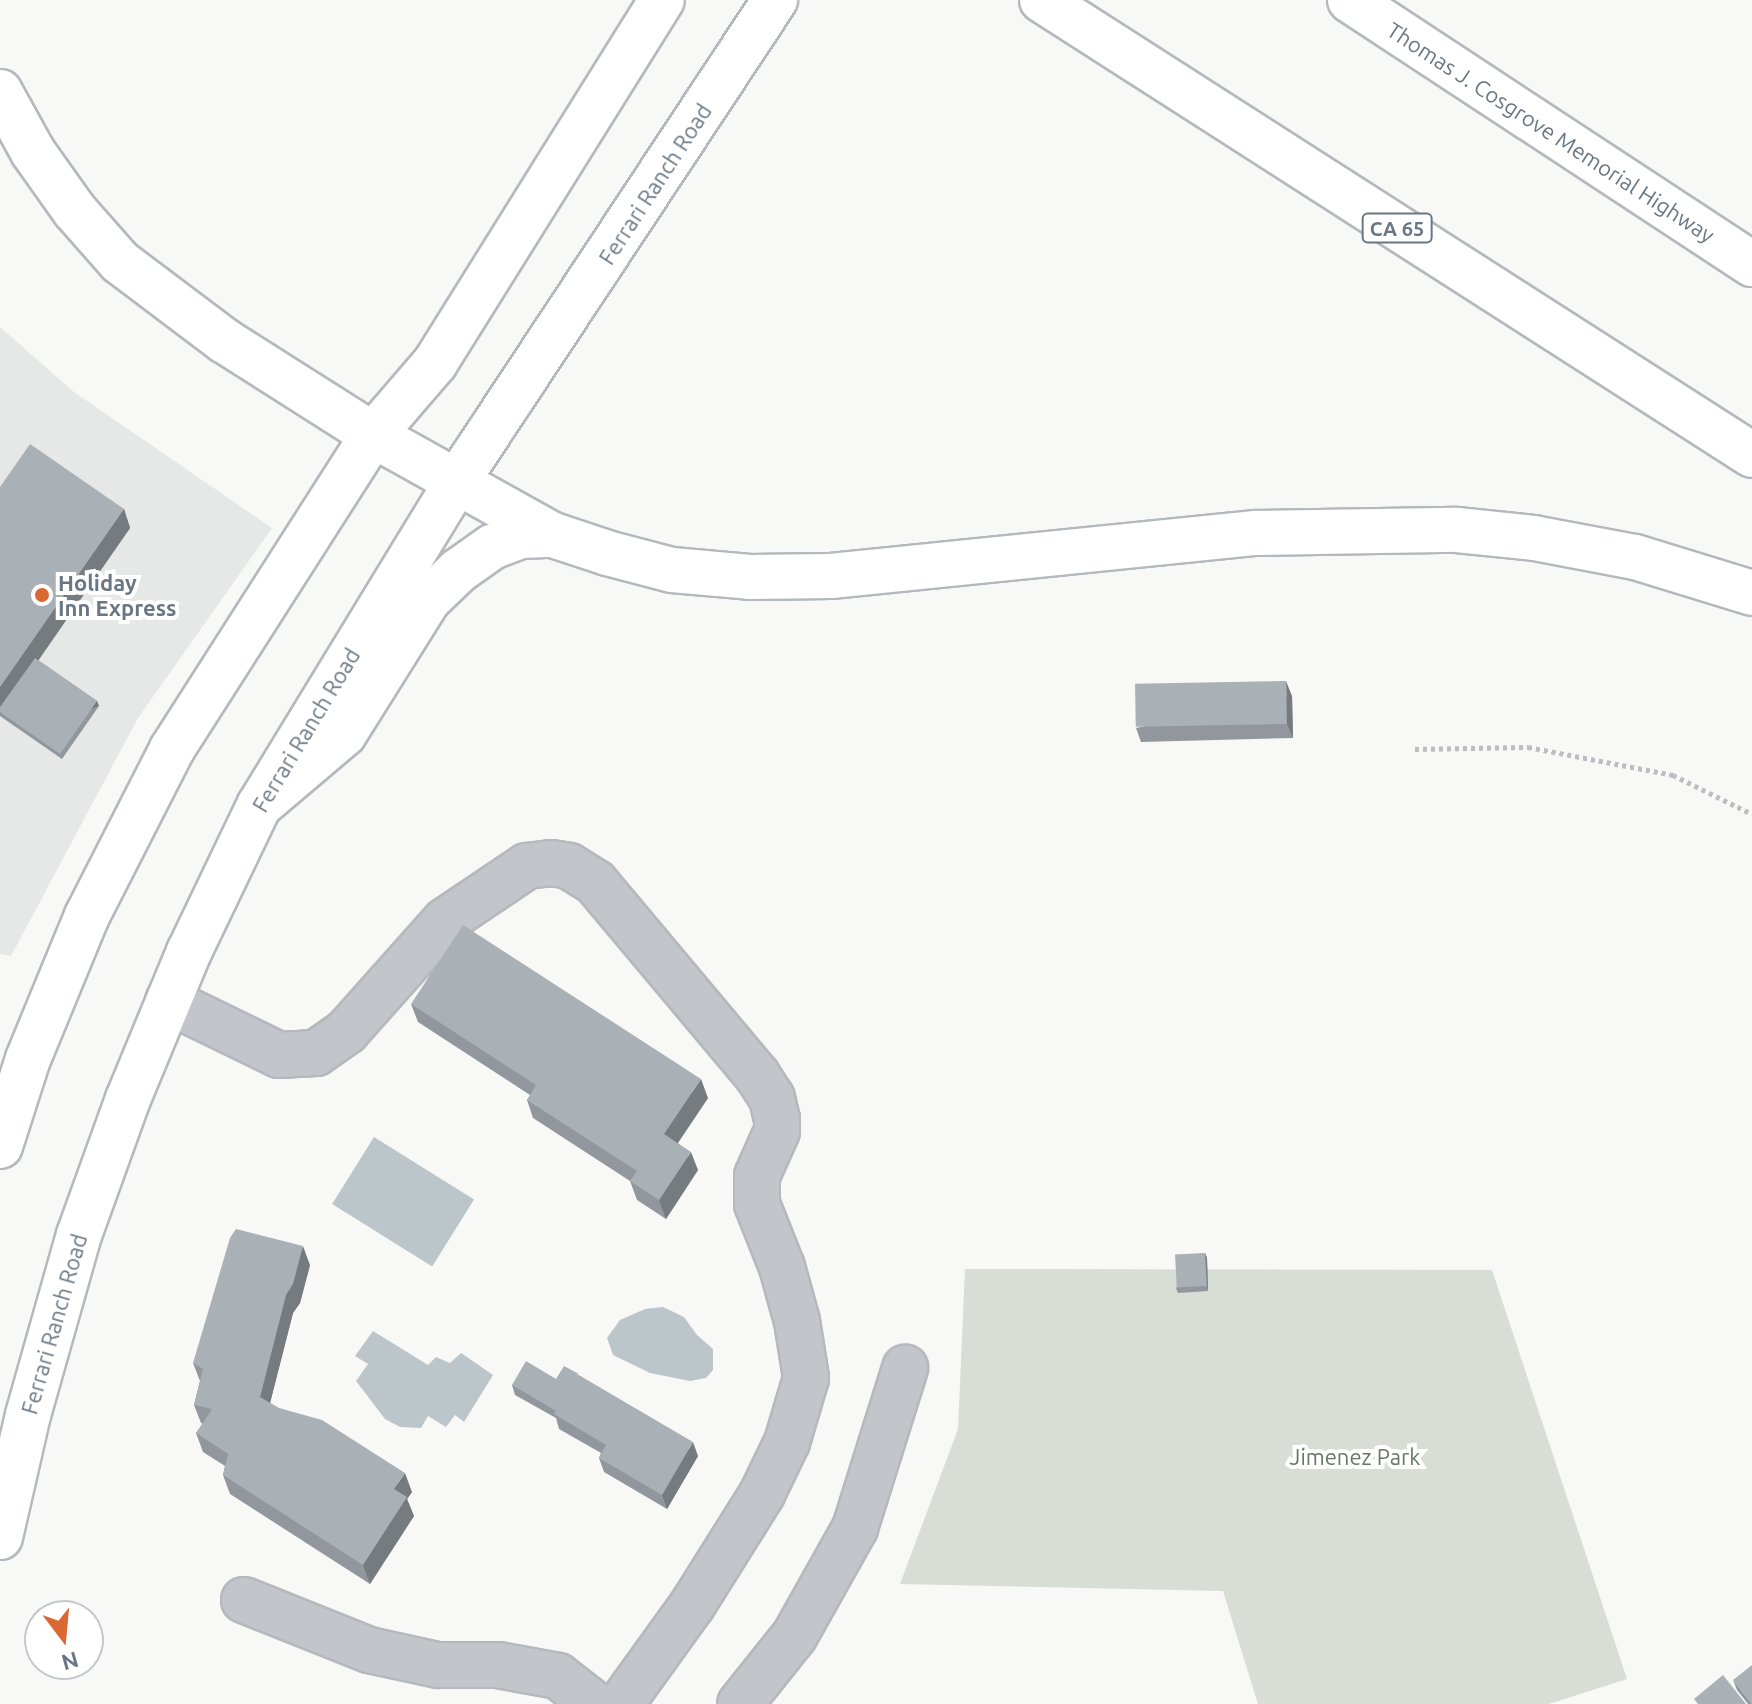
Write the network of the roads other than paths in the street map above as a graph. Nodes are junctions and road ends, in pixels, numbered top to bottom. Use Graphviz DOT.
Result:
graph roads {
  1 [pos="662,0"];
  2 [pos="775,0"];
  3 [pos="1042,0"];
  4 [pos="1350,0"];
  5 [pos="0,92"];
  6 [pos="1752,264"];
  7 [pos="373,435"];
  8 [pos="1752,455"];
  9 [pos="457,481"];
  10 [pos="553,535"];
  11 [pos="1752,593"];
  12 [pos="259,806"];
  13 [pos="168,1001"];
  14 [pos="0,1146"];
  15 [pos="905,1368"];
  16 [pos="0,1537"];
  17 [pos="244,1600"];
  18 [pos="594,1704"];
  19 [pos="622,1704"];
  20 [pos="740,1704"];
  1 -- 7 [label="main road"];
  2 -- 9 [label="main road, Ferrari Ranch Road"];
  3 -- 8 [label="main road, CA 65"];
  4 -- 6 [label="main road, Thomas J. Cosgrove Memorial Highway"];
  5 -- 7 [label="main road"];
  7 -- 9 [label="main road"];
  7 -- 14 [label="main road"];
  9 -- 10 [label="main road"];
  9 -- 12 [label="main road, Ferrari Ranch Road"];
  10 -- 11 [label="main road"];
  10 -- 12 [label="main road"];
  12 -- 13 [label="main road, Ferrari Ranch Road"];
  13 -- 16 [label="main road, Ferrari Ranch Road"];
  13 -- 19 [label="lane"];
  15 -- 20 [label="lane"];
  17 -- 18 [label="lane"];
}
